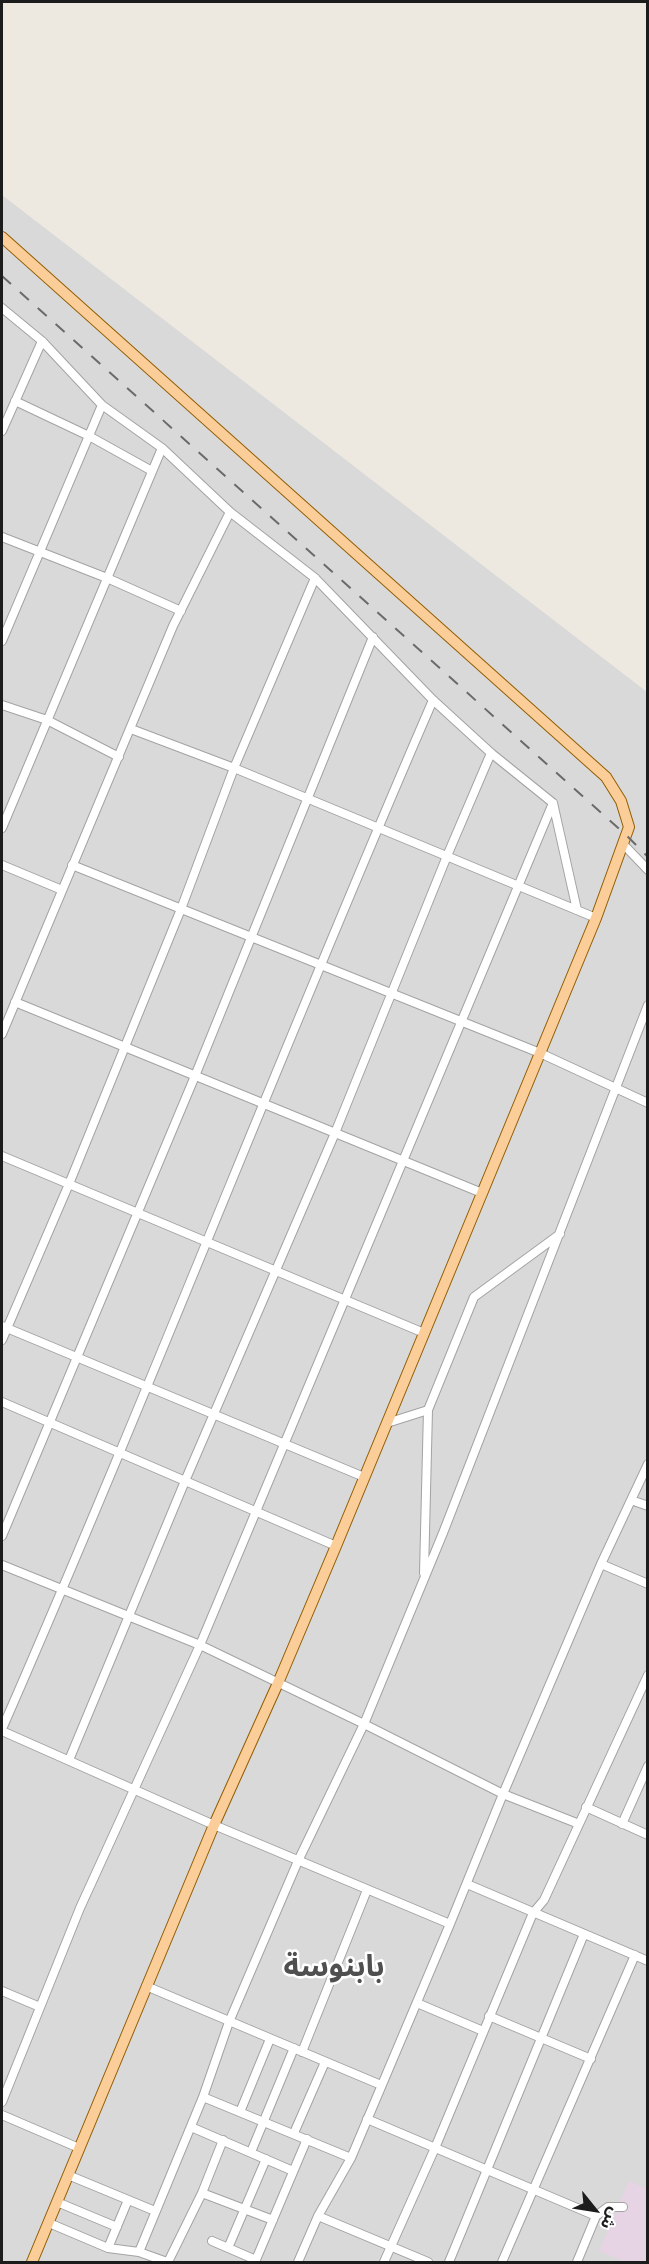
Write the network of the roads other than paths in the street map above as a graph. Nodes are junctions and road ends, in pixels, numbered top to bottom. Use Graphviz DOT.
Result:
graph roads {
  1 [pos="2,237"];
  2 [pos="2,308"];
  3 [pos="42,341"];
  4 [pos="15,401"];
  5 [pos="102,405"];
  6 [pos="2,431"];
  7 [pos="89,436"];
  8 [pos="162,448"];
  9 [pos="152,471"];
  10 [pos="230,512"];
  11 [pos="2,537"];
  12 [pos="40,552"];
  13 [pos="107,578"];
  14 [pos="315,578"];
  15 [pos="181,611"];
  16 [pos="373,637"];
  17 [pos="2,641"];
  18 [pos="434,700"];
  19 [pos="2,705"];
  20 [pos="47,720"];
  21 [pos="131,729"];
  22 [pos="491,753"];
  23 [pos="119,757"];
  24 [pos="234,768"];
  25 [pos="307,798"];
  26 [pos="553,803"];
  27 [pos="2,828"];
  28 [pos="378,828"];
  29 [pos="623,843"];
  30 [pos="447,856"];
  31 [pos="2,865"];
  32 [pos="72,865"];
  33 [pos="648,870"];
  34 [pos="518,886"];
  35 [pos="62,891"];
  36 [pos="181,909"];
  37 [pos="577,910"];
  38 [pos="596,918"];
  39 [pos="252,938"];
  40 [pos="322,965"];
  41 [pos="391,993"];
  42 [pos="15,1002"];
  43 [pos="648,1005"];
  44 [pos="461,1022"];
  45 [pos="2,1034"];
  46 [pos="125,1047"];
  47 [pos="540,1053"];
  48 [pos="195,1076"];
  49 [pos="616,1089"];
  50 [pos="648,1103"];
  51 [pos="264,1104"];
  52 [pos="335,1133"];
  53 [pos="2,1156"];
  54 [pos="403,1161"];
  55 [pos="69,1184"];
  56 [pos="482,1193"];
  57 [pos="136,1212"];
  58 [pos="560,1234"];
  59 [pos="206,1242"];
  60 [pos="277,1271"];
  61 [pos="345,1299"];
  62 [pos="4,1327"];
  63 [pos="424,1332"];
  64 [pos="2,1340"];
  65 [pos="76,1357"];
  66 [pos="146,1387"];
  67 [pos="2,1401"];
  68 [pos="428,1410"];
  69 [pos="214,1415"];
  70 [pos="48,1422"];
  71 [pos="387,1423"];
  72 [pos="284,1444"];
  73 [pos="119,1452"];
  74 [pos="648,1464"];
  75 [pos="364,1478"];
  76 [pos="185,1481"];
  77 [pos="631,1500"];
  78 [pos="648,1506"];
  79 [pos="256,1511"];
  80 [pos="2,1536"];
  81 [pos="336,1546"];
  82 [pos="601,1564"];
  83 [pos="2,1565"];
  84 [pos="424,1580"];
  85 [pos="648,1584"];
  86 [pos="63,1590"];
  87 [pos="129,1617"];
  88 [pos="200,1645"];
  89 [pos="648,1675"];
  90 [pos="278,1683"];
  91 [pos="364,1724"];
  92 [pos="2,1730"];
  93 [pos="69,1760"];
  94 [pos="648,1766"];
  95 [pos="136,1789"];
  96 [pos="502,1794"];
  97 [pos="586,1807"];
  98 [pos="579,1824"];
  99 [pos="622,1824"];
  100 [pos="214,1825"];
  101 [pos="648,1835"];
  102 [pos="298,1861"];
  103 [pos="467,1884"];
  104 [pos="368,1890"];
  105 [pos="533,1913"];
  106 [pos="450,1924"];
  107 [pos="584,1934"];
  108 [pos="635,1955"];
  109 [pos="648,1960"];
  110 [pos="146,1986"];
  111 [pos="2,1991"];
  112 [pos="417,2003"];
  113 [pos="40,2007"];
  114 [pos="489,2016"];
  115 [pos="229,2022"];
  116 [pos="483,2031"];
  117 [pos="270,2038"];
  118 [pos="542,2039"];
  119 [pos="298,2050"];
  120 [pos="591,2059"];
  121 [pos="324,2062"];
  122 [pos="381,2085"];
  123 [pos="203,2097"];
  124 [pos="2,2102"];
  125 [pos="240,2112"];
  126 [pos="2,2115"];
  127 [pos="367,2119"];
  128 [pos="264,2122"];
  129 [pos="191,2127"];
  130 [pos="294,2133"];
  131 [pos="307,2139"];
  132 [pos="223,2140"];
  133 [pos="78,2148"];
  134 [pos="435,2148"];
  135 [pos="251,2152"];
  136 [pos="351,2158"];
  137 [pos="266,2159"];
  138 [pos="488,2170"];
  139 [pos="294,2171"];
  140 [pos="68,2175"];
  141 [pos="534,2190"];
  142 [pos="202,2193"];
  143 [pos="128,2200"];
  144 [pos="57,2202"];
  145 [pos="623,2207"];
  146 [pos="244,2209"];
  147 [pos="155,2211"];
  148 [pos="318,2216"];
  149 [pos="596,2216"];
  150 [pos="273,2220"];
  151 [pos="49,2223"];
  152 [pos="117,2227"];
  153 [pos="212,2241"];
  154 [pos="391,2247"];
  155 [pos="108,2248"];
  156 [pos="228,2248"];
  157 [pos="139,2252"];
  158 [pos="256,2261"];
  159 [pos="32,2262"];
  160 [pos="167,2262"];
  161 [pos="298,2262"];
  162 [pos="384,2262"];
  163 [pos="428,2262"];
  164 [pos="449,2262"];
  165 [pos="502,2262"];
  166 [pos="577,2262"];
  1 -- 29 [label="main road"];
  2 -- 3 [label="street"];
  3 -- 4 [label="street"];
  3 -- 5 [label="street"];
  4 -- 6 [label="street"];
  4 -- 7 [label="street"];
  5 -- 7 [label="street"];
  5 -- 8 [label="street"];
  7 -- 9 [label="street"];
  7 -- 12 [label="street"];
  8 -- 9 [label="street"];
  8 -- 10 [label="street"];
  9 -- 13 [label="street"];
  10 -- 14 [label="street"];
  10 -- 15 [label="street"];
  11 -- 12 [label="street"];
  12 -- 13 [label="street"];
  12 -- 17 [label="street"];
  13 -- 15 [label="street"];
  13 -- 20 [label="street"];
  14 -- 16 [label="street"];
  14 -- 24 [label="street"];
  15 -- 21 [label="street"];
  16 -- 18 [label="street"];
  16 -- 25 [label="street"];
  18 -- 22 [label="street"];
  18 -- 28 [label="street"];
  19 -- 20 [label="street"];
  20 -- 23 [label="street"];
  20 -- 27 [label="street"];
  21 -- 23 [label="street"];
  21 -- 24 [label="street"];
  22 -- 26 [label="street"];
  22 -- 30 [label="street"];
  23 -- 32 [label="street"];
  24 -- 25 [label="street"];
  24 -- 36 [label="street"];
  25 -- 28 [label="street"];
  25 -- 39 [label="street"];
  26 -- 34 [label="street"];
  26 -- 37 [label="street"];
  28 -- 30 [label="street"];
  28 -- 40 [label="street"];
  29 -- 33 [label="street"];
  29 -- 38 [label="main road"];
  30 -- 34 [label="street"];
  30 -- 41 [label="street"];
  31 -- 35 [label="street"];
  32 -- 35 [label="street"];
  32 -- 36 [label="street"];
  34 -- 37 [label="street"];
  34 -- 44 [label="street"];
  35 -- 42 [label="street"];
  36 -- 39 [label="street"];
  36 -- 46 [label="street"];
  37 -- 38 [label="street"];
  38 -- 47 [label="main road"];
  39 -- 40 [label="street"];
  39 -- 48 [label="street"];
  40 -- 41 [label="street"];
  40 -- 51 [label="street"];
  41 -- 44 [label="street"];
  41 -- 52 [label="street"];
  42 -- 45 [label="street"];
  42 -- 46 [label="street"];
  43 -- 49 [label="street"];
  44 -- 47 [label="street"];
  44 -- 54 [label="street"];
  46 -- 48 [label="street"];
  46 -- 55 [label="street"];
  47 -- 49 [label="street"];
  47 -- 56 [label="main road"];
  48 -- 51 [label="street"];
  48 -- 57 [label="street"];
  49 -- 50 [label="street"];
  49 -- 58 [label="street"];
  51 -- 52 [label="street"];
  51 -- 59 [label="street"];
  52 -- 54 [label="street"];
  52 -- 60 [label="street"];
  53 -- 55 [label="street"];
  54 -- 56 [label="street"];
  54 -- 61 [label="street"];
  55 -- 57 [label="street"];
  55 -- 62 [label="street"];
  56 -- 63 [label="main road"];
  57 -- 59 [label="street"];
  57 -- 65 [label="street"];
  58 -- 68 [label="street"];
  58 -- 84 [label="street"];
  59 -- 60 [label="street"];
  59 -- 66 [label="street"];
  60 -- 61 [label="street"];
  60 -- 69 [label="street"];
  61 -- 63 [label="street"];
  61 -- 72 [label="street"];
  62 -- 64 [label="street"];
  62 -- 65 [label="street"];
  63 -- 71 [label="main road"];
  65 -- 66 [label="street"];
  65 -- 70 [label="street"];
  66 -- 69 [label="street"];
  66 -- 73 [label="street"];
  67 -- 70 [label="street"];
  68 -- 71 [label="street"];
  68 -- 84 [label="street"];
  69 -- 72 [label="street"];
  69 -- 76 [label="street"];
  70 -- 73 [label="street"];
  70 -- 80 [label="street"];
  71 -- 75 [label="main road"];
  72 -- 75 [label="street"];
  72 -- 79 [label="street"];
  73 -- 76 [label="street"];
  73 -- 86 [label="street"];
  74 -- 77 [label="street"];
  75 -- 81 [label="main road"];
  76 -- 79 [label="street"];
  76 -- 87 [label="street"];
  77 -- 78 [label="street"];
  77 -- 82 [label="street"];
  79 -- 81 [label="street"];
  79 -- 88 [label="street"];
  81 -- 90 [label="main road"];
  82 -- 85 [label="street"];
  82 -- 96 [label="street"];
  83 -- 86 [label="street"];
  84 -- 91 [label="street"];
  86 -- 87 [label="street"];
  86 -- 92 [label="street"];
  87 -- 88 [label="street"];
  87 -- 93 [label="street"];
  88 -- 90 [label="street"];
  88 -- 95 [label="street"];
  89 -- 97 [label="street"];
  90 -- 91 [label="street"];
  90 -- 100 [label="main road"];
  91 -- 96 [label="street"];
  91 -- 102 [label="street"];
  92 -- 93 [label="street"];
  93 -- 95 [label="street"];
  94 -- 99 [label="street"];
  95 -- 100 [label="street"];
  95 -- 113 [label="street"];
  96 -- 98 [label="street"];
  96 -- 103 [label="street"];
  97 -- 98 [label="street"];
  97 -- 99 [label="street"];
  98 -- 105 [label="street"];
  99 -- 101 [label="street"];
  100 -- 102 [label="street"];
  100 -- 110 [label="main road"];
  102 -- 104 [label="street"];
  102 -- 115 [label="street"];
  103 -- 105 [label="street"];
  103 -- 106 [label="street"];
  104 -- 106 [label="street"];
  104 -- 119 [label="street"];
  105 -- 107 [label="street"];
  105 -- 114 [label="street"];
  106 -- 112 [label="street"];
  107 -- 108 [label="street"];
  107 -- 118 [label="street"];
  108 -- 109 [label="street"];
  108 -- 120 [label="street"];
  110 -- 115 [label="street"];
  110 -- 133 [label="main road"];
  111 -- 113 [label="street"];
  112 -- 116 [label="street"];
  112 -- 122 [label="street"];
  113 -- 124 [label="street"];
  114 -- 116 [label="street"];
  114 -- 118 [label="street"];
  115 -- 117 [label="street"];
  115 -- 123 [label="street"];
  116 -- 134 [label="street"];
  117 -- 119 [label="street"];
  117 -- 125 [label="street"];
  118 -- 120 [label="street"];
  118 -- 138 [label="street"];
  119 -- 121 [label="street"];
  119 -- 128 [label="street"];
  120 -- 141 [label="street"];
  121 -- 122 [label="street"];
  121 -- 130 [label="street"];
  122 -- 127 [label="street"];
  123 -- 125 [label="street"];
  123 -- 129 [label="street"];
  125 -- 128 [label="street"];
  126 -- 133 [label="street"];
  127 -- 134 [label="street"];
  127 -- 136 [label="street"];
  128 -- 130 [label="street"];
  128 -- 135 [label="street"];
  129 -- 132 [label="street"];
  129 -- 147 [label="street"];
  130 -- 131 [label="street"];
  131 -- 136 [label="street"];
  131 -- 139 [label="street"];
  132 -- 135 [label="street"];
  132 -- 142 [label="street"];
  133 -- 140 [label="main road"];
  134 -- 138 [label="street"];
  134 -- 154 [label="street"];
  135 -- 137 [label="street"];
  136 -- 148 [label="street"];
  137 -- 139 [label="street"];
  137 -- 146 [label="street"];
  138 -- 141 [label="street"];
  138 -- 164 [label="street"];
  139 -- 150 [label="street"];
  140 -- 143 [label="street"];
  140 -- 144 [label="main road"];
  141 -- 149 [label="street"];
  141 -- 165 [label="street"];
  142 -- 146 [label="street"];
  142 -- 160 [label="street"];
  143 -- 147 [label="street"];
  143 -- 152 [label="street"];
  144 -- 151 [label="main road"];
  144 -- 152 [label="street"];
  145 -- 149 [label="street"];
  146 -- 150 [label="street"];
  146 -- 156 [label="street"];
  147 -- 157 [label="street"];
  148 -- 154 [label="street"];
  148 -- 161 [label="street"];
  149 -- 166 [label="street"];
  150 -- 158 [label="street"];
  151 -- 155 [label="street"];
  151 -- 159 [label="main road"];
  152 -- 155 [label="street"];
  153 -- 156 [label="street"];
  154 -- 162 [label="street"];
  154 -- 163 [label="street"];
  155 -- 157 [label="street"];
  156 -- 158 [label="street"];
  157 -- 160 [label="street"];
}
